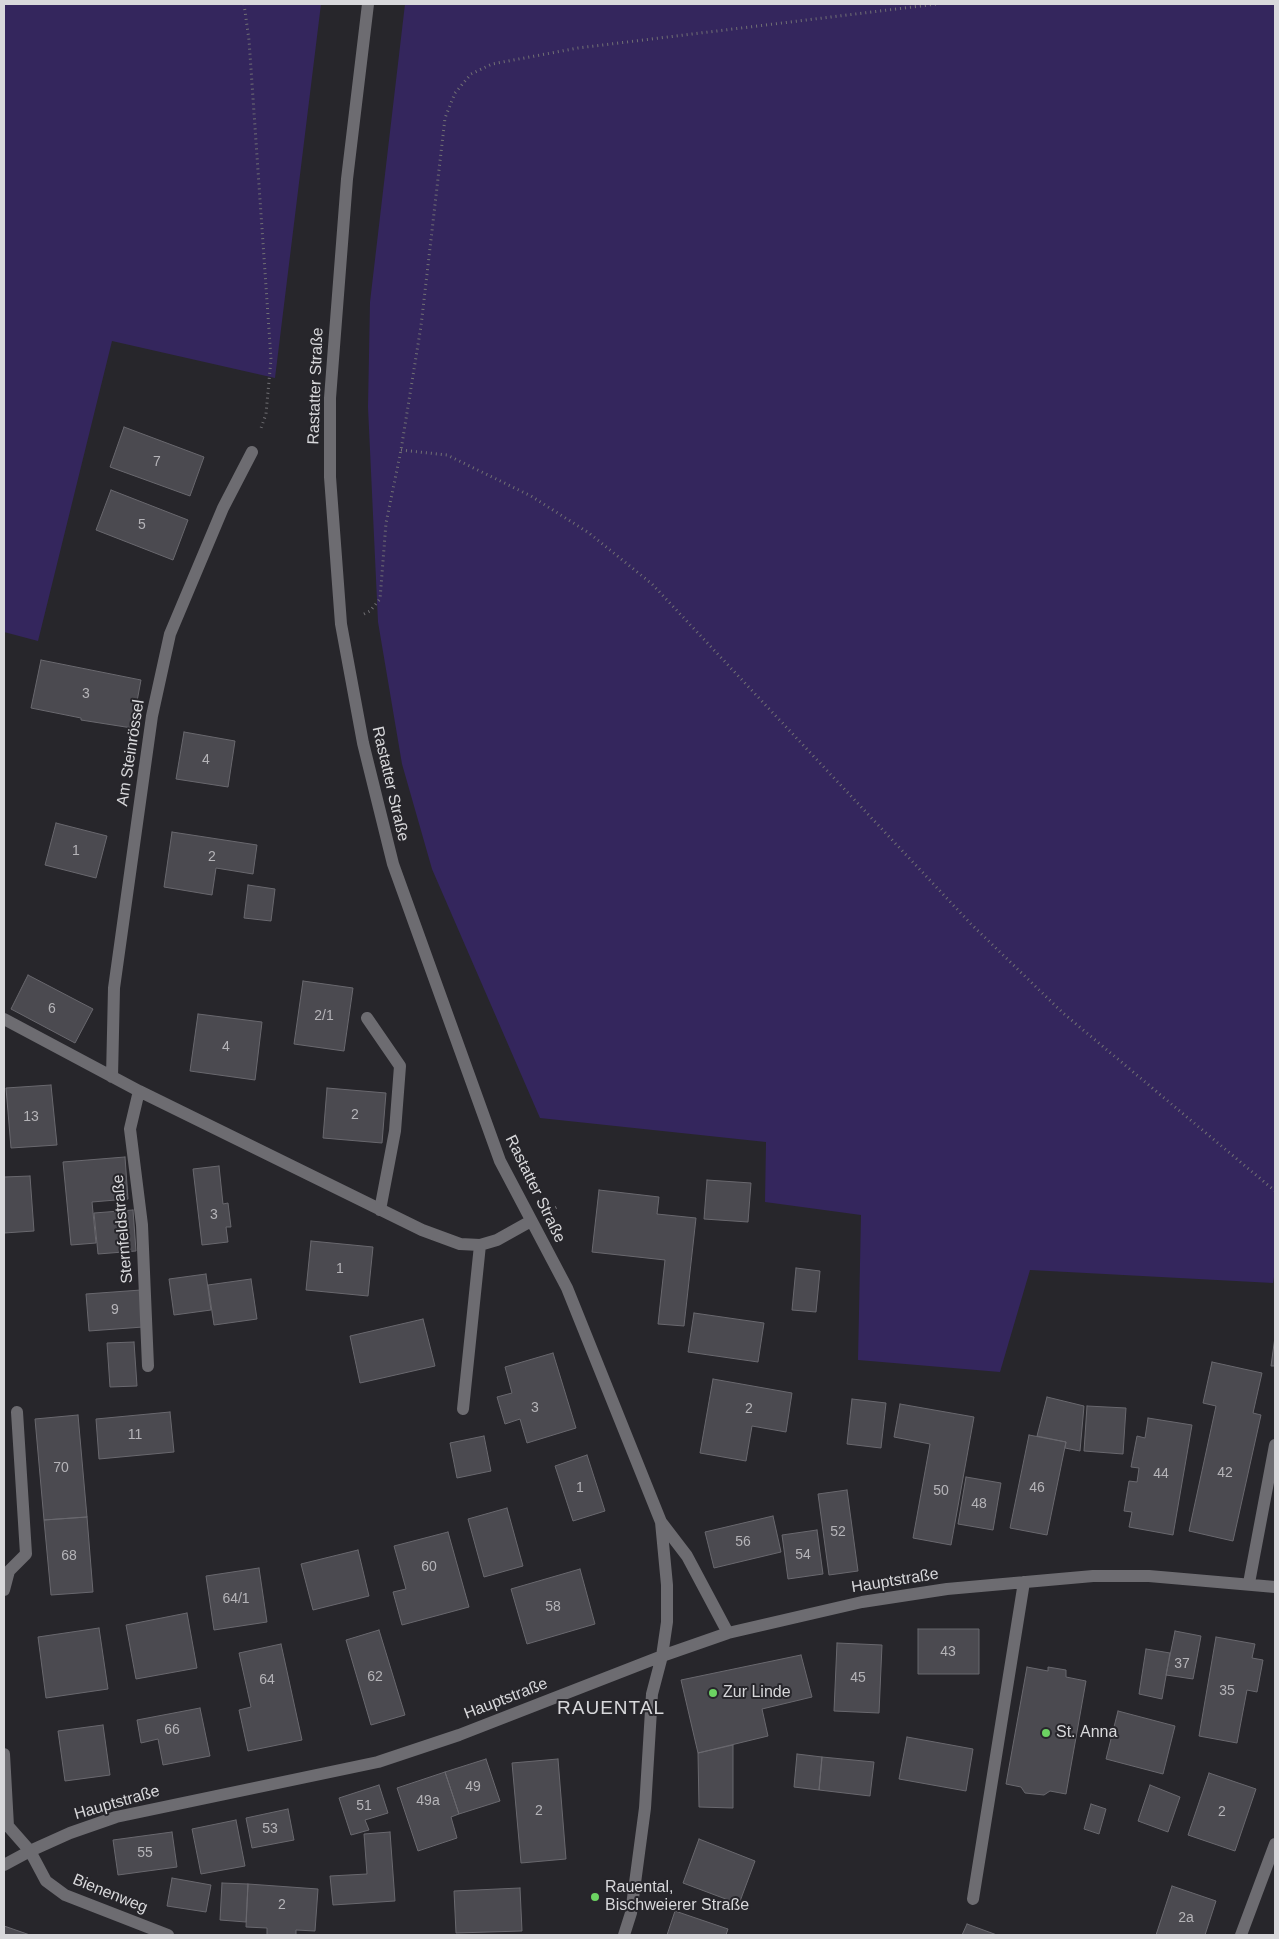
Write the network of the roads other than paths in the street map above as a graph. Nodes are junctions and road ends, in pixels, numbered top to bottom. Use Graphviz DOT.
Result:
graph roads {
  1 [pos="368,4"];
  2 [pos="252,452"];
  3 [pos="367,1018"];
  4 [pos="4,1019"];
  5 [pos="112,1077"];
  6 [pos="139,1091"];
  7 [pos="380,1210"];
  8 [pos="530,1221"];
  9 [pos="480,1245"];
  10 [pos="148,1366"];
  11 [pos="463,1409"];
  12 [pos="17,1412"];
  13 [pos="1275,1445"];
  14 [pos="661,1522"];
  15 [pos="1024,1582"];
  16 [pos="1249,1584"];
  17 [pos="1275,1587"];
  18 [pos="4,1590"];
  19 [pos="728,1633"];
  20 [pos="662,1656"];
  21 [pos="4,1754"];
  22 [pos="6,1826"];
  23 [pos="1275,1844"];
  24 [pos="30,1850"];
  25 [pos="4,1865"];
  26 [pos="973,1899"];
  27 [pos="168,1935"];
  28 [pos="624,1935"];
  29 [pos="1242,1935"];
  1 -- 8 [label="street, Rastatter Straße"];
  2 -- 5 [label="street, Am Steinrössel"];
  3 -- 7 [label="street"];
  4 -- 5 [label="street"];
  5 -- 6 [label="street"];
  6 -- 7 [label="street"];
  6 -- 10 [label="street, Sternfeldstraße"];
  7 -- 9 [label="street"];
  8 -- 9 [label="street"];
  8 -- 14 [label="street, Rastatter Straße"];
  9 -- 11 [label="street"];
  12 -- 18 [label="street"];
  13 -- 16 [label="street"];
  14 -- 19 [label="street, Rastatter Straße"];
  14 -- 20 [label="street, Rastatter Straße"];
  15 -- 16 [label="street, Hauptstraße"];
  15 -- 19 [label="street, Hauptstraße"];
  15 -- 26 [label="street"];
  16 -- 17 [label="street, Hauptstraße"];
  19 -- 20 [label="street, Hauptstraße"];
  20 -- 24 [label="street, Hauptstraße"];
  20 -- 28 [label="street, Rastatter Straße"];
  21 -- 22 [label="street"];
  22 -- 24 [label="street, Bienenweg"];
  23 -- 29 [label="street"];
  24 -- 25 [label="street, Hauptstraße"];
  24 -- 27 [label="street, Bienenweg"];
}
